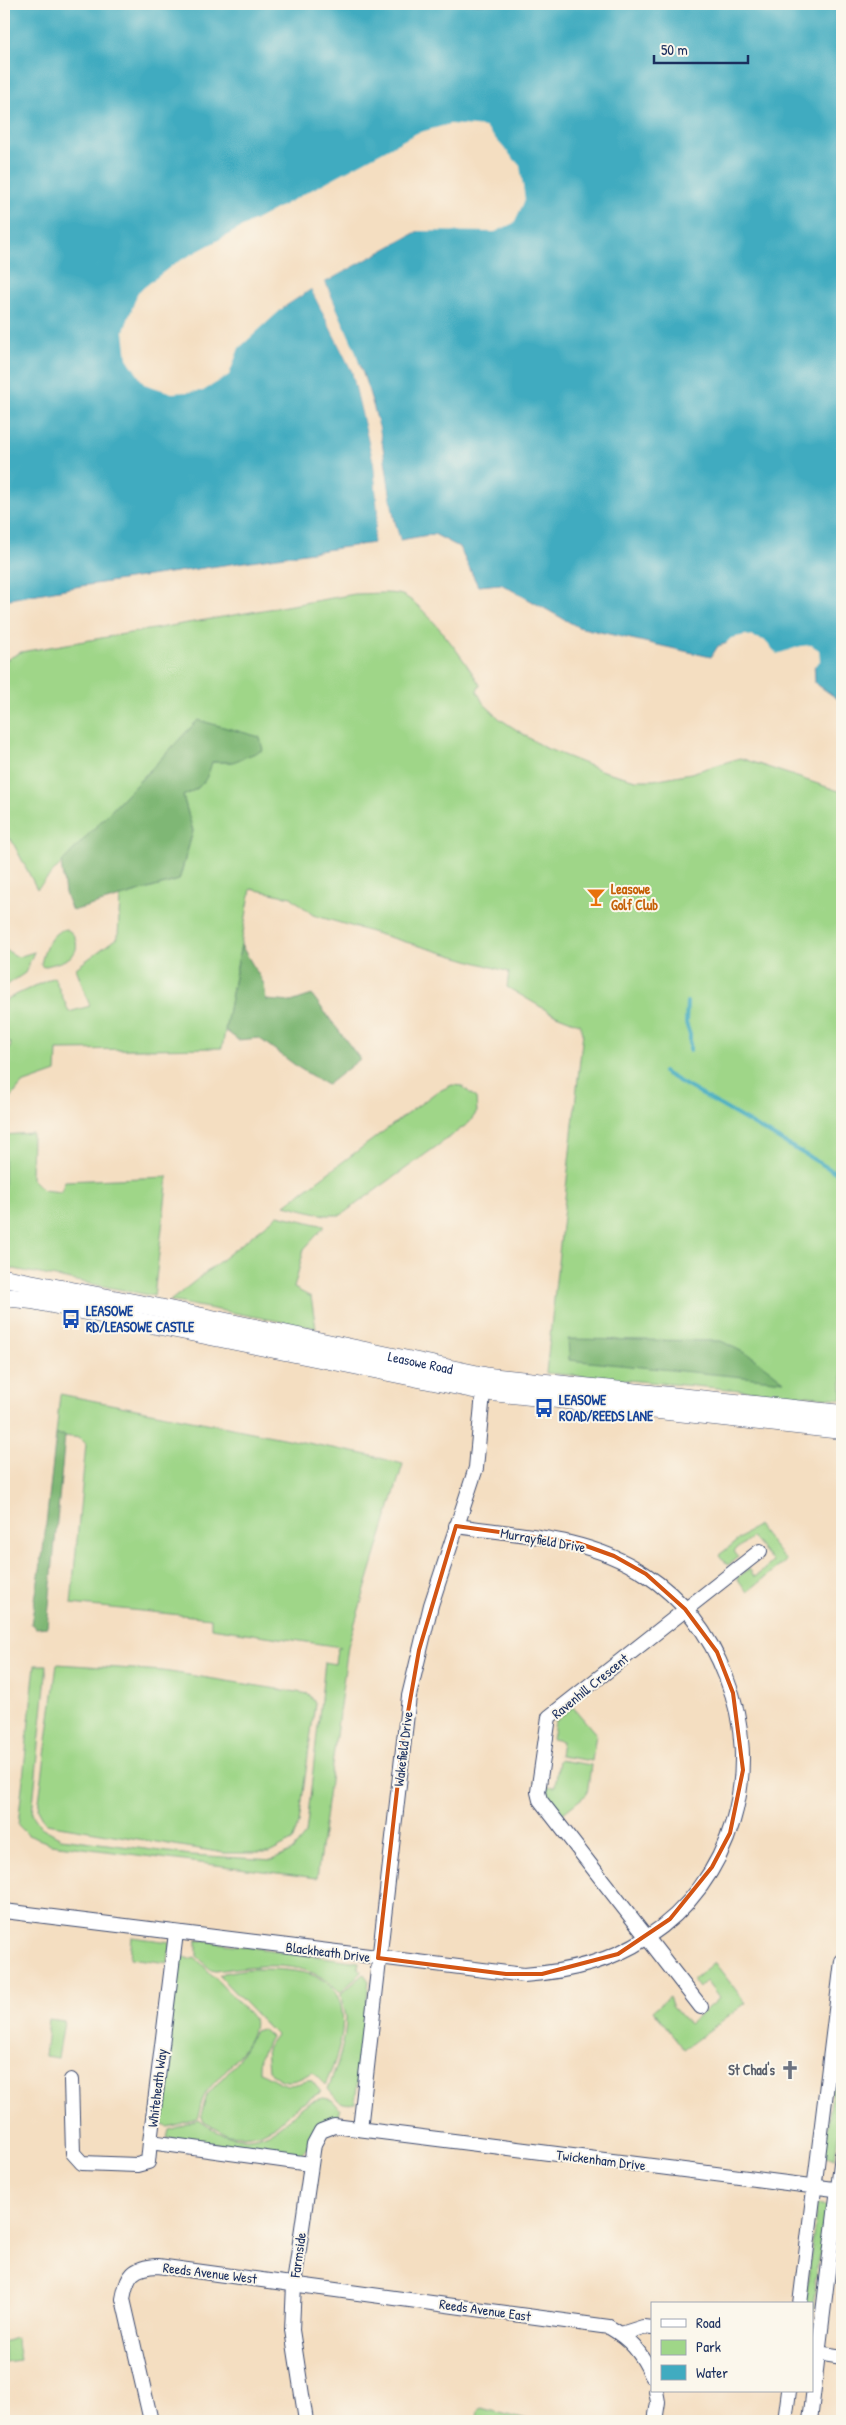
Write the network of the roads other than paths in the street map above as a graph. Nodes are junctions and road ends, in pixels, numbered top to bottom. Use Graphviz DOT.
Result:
graph roads {
  1 [pos="4,1278"];
  2 [pos="4,1296"];
  3 [pos="484,1384"];
  4 [pos="842,1414"];
  5 [pos="842,1430"];
  6 [pos="456,1526"];
  7 [pos="760,1551"];
  8 [pos="685,1609"];
  9 [pos="4,1911"];
  10 [pos="176,1933"];
  11 [pos="647,1938"];
  12 [pos="378,1958"];
  13 [pos="842,1966"];
  14 [pos="701,2007"];
  15 [pos="71,2080"];
  16 [pos="360,2129"];
  17 [pos="150,2142"];
  18 [pos="842,2155"];
  19 [pos="310,2164"];
  20 [pos="814,2187"];
  21 [pos="840,2190"];
  22 [pos="294,2284"];
  23 [pos="800,2302"];
  24 [pos="651,2328"];
  25 [pos="620,2334"];
  26 [pos="842,2357"];
  27 [pos="816,2359"];
  28 [pos="651,2373"];
  29 [pos="814,2380"];
  30 [pos="656,2392"];
  31 [pos="789,2392"];
  32 [pos="813,2392"];
  33 [pos="151,2421"];
  34 [pos="306,2421"];
  35 [pos="655,2421"];
  36 [pos="785,2421"];
  37 [pos="810,2421"];
  1 -- 3 [label="main road, Leasowe Road"];
  2 -- 3 [label="main road, Leasowe Road"];
  3 -- 4 [label="main road, Leasowe Road"];
  3 -- 5 [label="main road, Leasowe Road"];
  3 -- 6 [label="street, Wakefield Drive"];
  6 -- 8 [label="street, Murrayfield Drive"];
  6 -- 12 [label="street, Wakefield Drive"];
  7 -- 8 [label="street, Ravenhill Crescent"];
  8 -- 11 [label="street, Murrayfield Drive"];
  8 -- 11 [label="street, Ravenhill Crescent"];
  9 -- 10 [label="street, Blackheath Drive"];
  10 -- 12 [label="street, Blackheath Drive"];
  10 -- 17 [label="street, Whiteheath Way"];
  11 -- 12 [label="street, Blackheath Drive"];
  11 -- 14 [label="street, Ravenhill Crescent"];
  12 -- 16 [label="street, Wakefield Drive"];
  13 -- 20 [label="street"];
  15 -- 17 [label="street"];
  16 -- 19 [label="street, Farmside"];
  16 -- 20 [label="street, Twickenham Drive"];
  17 -- 19 [label="street, Whiteheath Way"];
  18 -- 21 [label="street"];
  19 -- 22 [label="street, Farmside"];
  20 -- 21 [label="street, Twickenham Drive"];
  20 -- 23 [label="street"];
  21 -- 27 [label="street"];
  22 -- 25 [label="street, Reeds Avenue East"];
  22 -- 33 [label="street, Reeds Avenue West"];
  22 -- 34 [label="street, Farmside"];
  24 -- 25 [label="street"];
  25 -- 28 [label="street, Reeds Avenue East"];
  26 -- 27 [label="street"];
  27 -- 29 [label="street"];
  30 -- 35 [label="street"];
  31 -- 36 [label="street"];
  32 -- 37 [label="street"];
}
